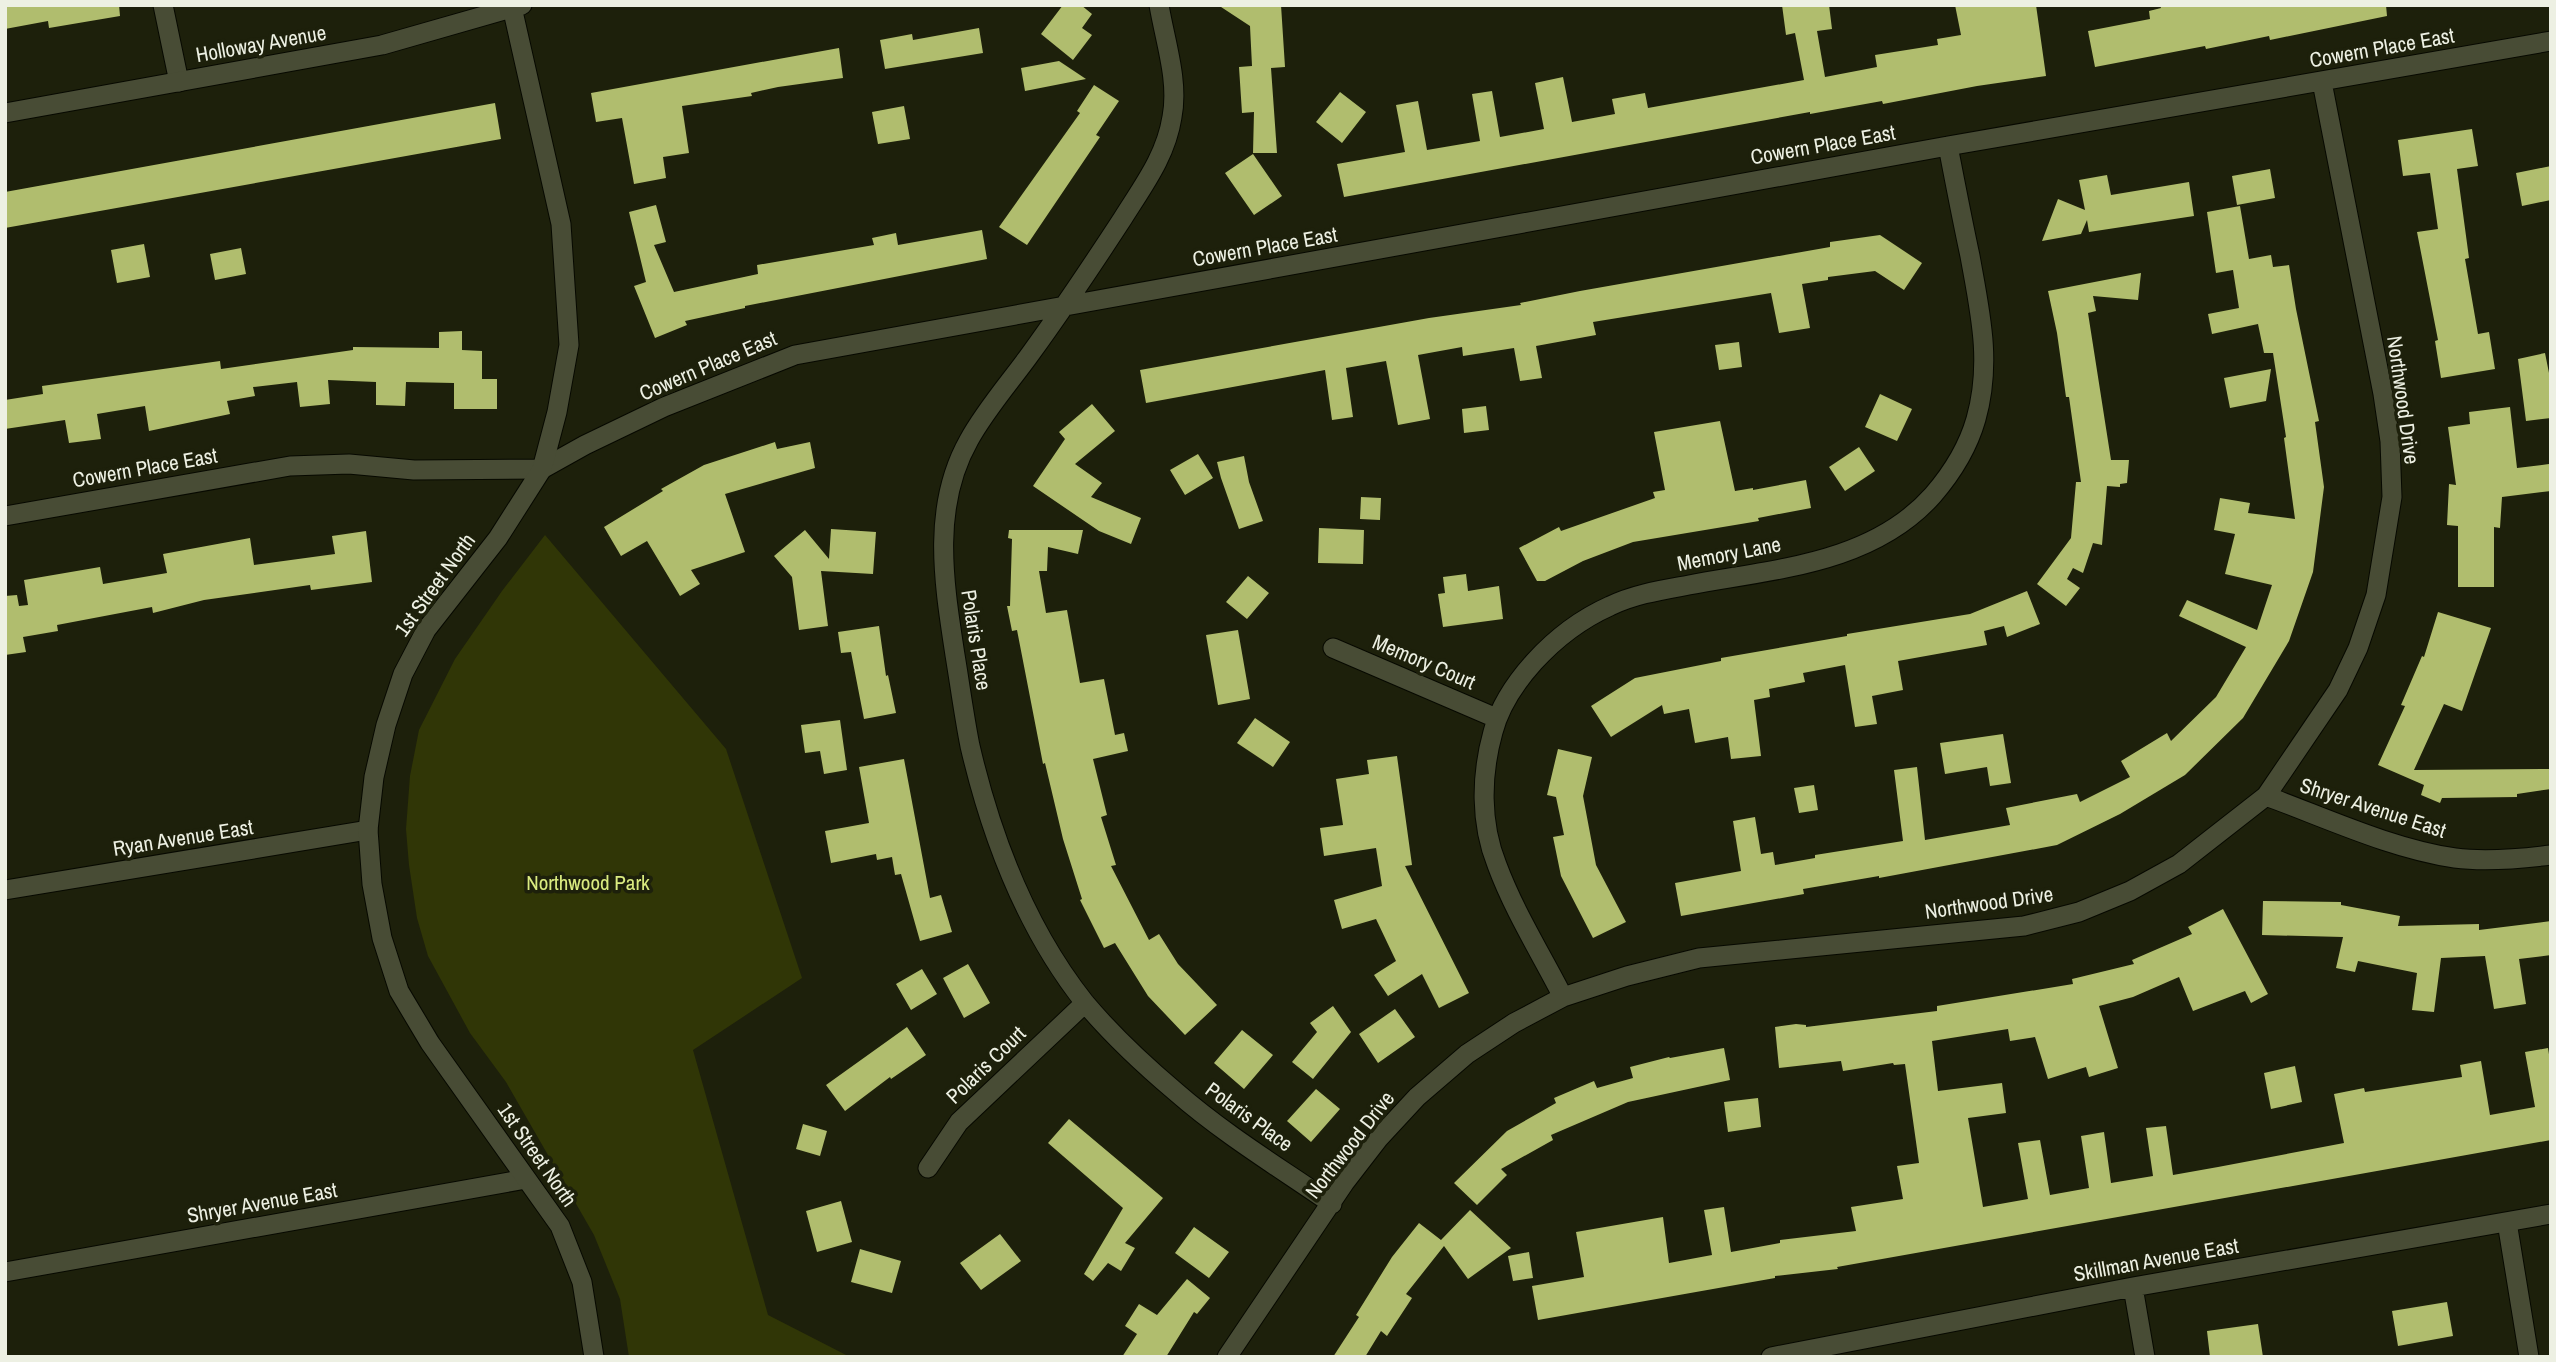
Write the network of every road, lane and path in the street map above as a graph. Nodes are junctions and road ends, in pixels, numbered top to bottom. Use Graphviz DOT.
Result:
graph roads {
  1 [pos="163,5"];
  2 [pos="1159,5"];
  3 [pos="517,6"];
  4 [pos="2551,41"];
  5 [pos="179,82"];
  6 [pos="2322,82"];
  7 [pos="5,113"];
  8 [pos="1948,146"];
  9 [pos="1065,306"];
  10 [pos="542,469"];
  11 [pos="5,516"];
  12 [pos="1334,648"];
  13 [pos="1496,718"];
  14 [pos="2266,796"];
  15 [pos="368,830"];
  16 [pos="2551,855"];
  17 [pos="5,890"];
  18 [pos="1563,997"];
  19 [pos="1086,1003"];
  20 [pos="928,1168"];
  21 [pos="526,1178"];
  22 [pos="1332,1204"];
  23 [pos="2551,1214"];
  24 [pos="2507,1222"];
  25 [pos="5,1272"];
  26 [pos="2133,1287"];
  27 [pos="594,1357"];
  28 [pos="1227,1357"];
  29 [pos="1771,1357"];
  30 [pos="2145,1357"];
  31 [pos="2529,1357"];
  1 -- 5 [label="street"];
  2 -- 9 [label="street, Polaris Place"];
  3 -- 5 [label="street, Holloway Avenue"];
  3 -- 10 [label="street, 1st Street North"];
  4 -- 6 [label="street, Cowern Place East"];
  5 -- 7 [label="street, Holloway Avenue"];
  6 -- 8 [label="street, Cowern Place East"];
  6 -- 14 [label="street, Northwood Drive"];
  8 -- 9 [label="street, Cowern Place East"];
  8 -- 13 [label="street, Memory Lane"];
  9 -- 10 [label="street, Cowern Place East"];
  9 -- 19 [label="street, Polaris Place"];
  10 -- 11 [label="street, Cowern Place East"];
  10 -- 15 [label="street, 1st Street North"];
  12 -- 13 [label="street, Memory Court"];
  13 -- 18 [label="street, Memory Lane"];
  14 -- 16 [label="street, Shryer Avenue East"];
  14 -- 18 [label="street, Northwood Drive"];
  15 -- 17 [label="street, Ryan Avenue East"];
  15 -- 21 [label="street, 1st Street North"];
  18 -- 22 [label="street, Northwood Drive"];
  19 -- 20 [label="street, Polaris Court"];
  19 -- 22 [label="street, Polaris Place"];
  21 -- 25 [label="street, Shryer Avenue East"];
  21 -- 27 [label="street, 1st Street North"];
  22 -- 28 [label="street, Northwood Drive"];
  23 -- 24 [label="street, Skillman Avenue East"];
  24 -- 26 [label="street, Skillman Avenue East"];
  24 -- 31 [label="street"];
  26 -- 29 [label="street, Skillman Avenue East"];
  26 -- 30 [label="street"];
}
